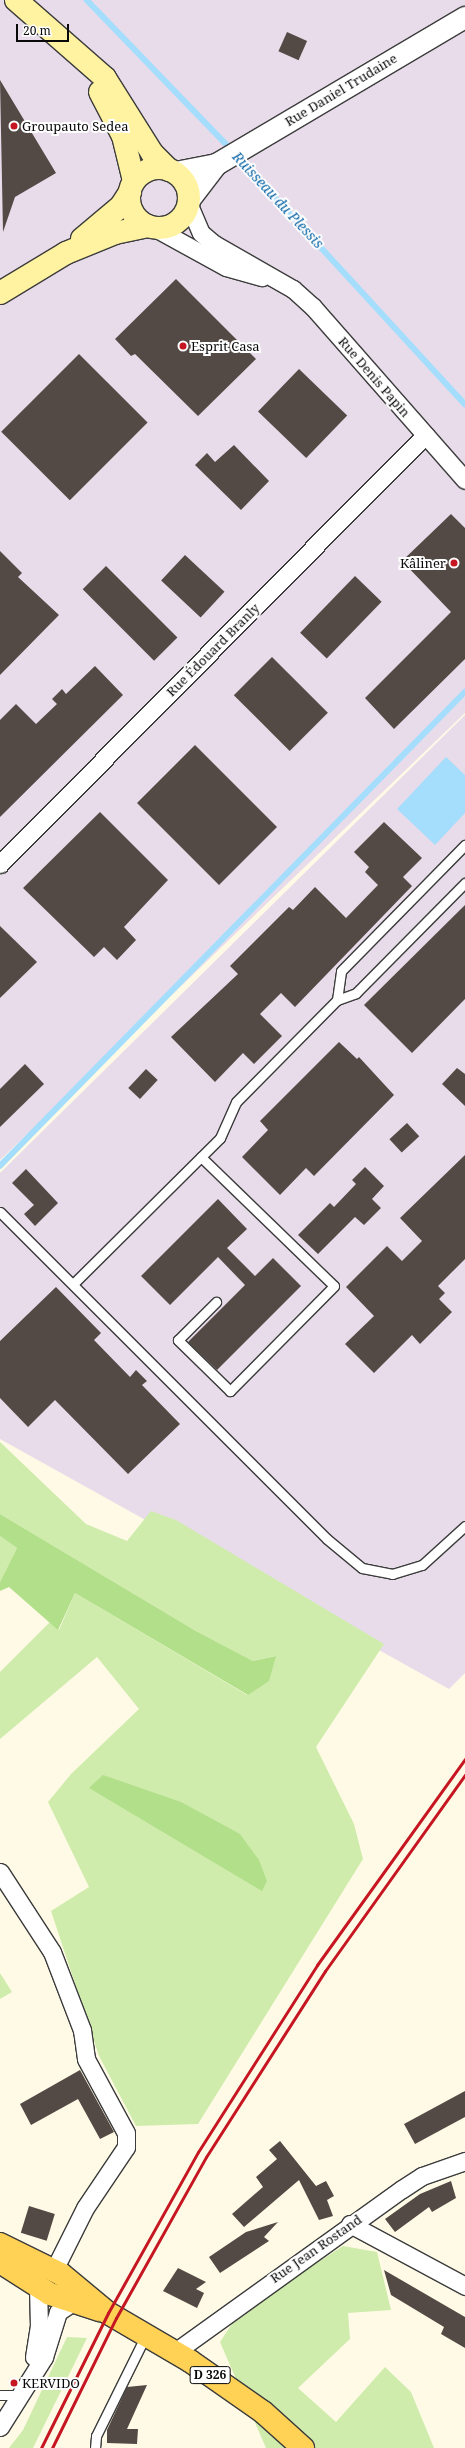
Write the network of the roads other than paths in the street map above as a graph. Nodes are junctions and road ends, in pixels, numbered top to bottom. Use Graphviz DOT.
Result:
graph roads {
  1 [pos="16,0"];
  2 [pos="465,17"];
  3 [pos="66,46"];
  4 [pos="216,164"];
  5 [pos="172,171"];
  6 [pos="132,186"];
  7 [pos="189,202"];
  8 [pos="151,227"];
  9 [pos="66,253"];
  10 [pos="277,280"];
  11 [pos="0,293"];
  12 [pos="425,435"];
  13 [pos="465,480"];
  14 [pos="465,845"];
  15 [pos="0,864"];
  16 [pos="465,882"];
  17 [pos="337,1000"];
  18 [pos="201,1157"];
  19 [pos="0,1212"];
  20 [pos="73,1284"];
  21 [pos="216,1302"];
  22 [pos="465,1526"];
  23 [pos="0,1872"];
  24 [pos="465,2161"];
  25 [pos="350,2224"];
  26 [pos="0,2244"];
  27 [pos="0,2262"];
  28 [pos="57,2272"];
  29 [pos="465,2286"];
  30 [pos="38,2287"];
  31 [pos="73,2302"];
  32 [pos="108,2313"];
  33 [pos="146,2335"];
  34 [pos="174,2352"];
  35 [pos="24,2391"];
  36 [pos="0,2395"];
  37 [pos="0,2427"];
  38 [pos="95,2448"];
  39 [pos="303,2448"];
  1 -- 3 [label="main road"];
  2 -- 4 [label="street, Rue Daniel Trudaine"];
  3 -- 5 [label="main road"];
  3 -- 6 [label="main road"];
  4 -- 5 [label="street, Rue Daniel Trudaine"];
  4 -- 7 [label="street, Rue Daniel Trudaine"];
  5 -- 6 [label="main road"];
  5 -- 7 [label="main road"];
  6 -- 8 [label="main road"];
  6 -- 9 [label="main road"];
  7 -- 8 [label="main road"];
  7 -- 10 [label="street, Rue Denis Papin"];
  8 -- 9 [label="main road"];
  8 -- 10 [label="street, Rue Denis Papin"];
  9 -- 11 [label="main road"];
  10 -- 12 [label="street, Rue Denis Papin"];
  12 -- 13 [label="street, Rue Denis Papin"];
  12 -- 15 [label="street, Rue Édouard Branly"];
  14 -- 17 [label="lane"];
  16 -- 17 [label="lane"];
  17 -- 18 [label="lane"];
  18 -- 20 [label="lane"];
  18 -- 21 [label="lane"];
  19 -- 20 [label="lane"];
  20 -- 22 [label="lane"];
  23 -- 28 [label="street"];
  24 -- 25 [label="street, Rue Jean Rostand"];
  25 -- 29 [label="street"];
  25 -- 34 [label="street, Rue Jean Rostand"];
  26 -- 28 [label="main road, D 326"];
  27 -- 30 [label="main road, D 326"];
  28 -- 30 [label="lane"];
  28 -- 32 [label="main road, D 326"];
  30 -- 31 [label="main road, D 326"];
  30 -- 35 [label="street"];
  31 -- 32 [label="main road, D 326"];
  31 -- 35 [label="street"];
  32 -- 33 [label="main road, D 326"];
  33 -- 34 [label="main road, D 326"];
  33 -- 38 [label="lane"];
  34 -- 39 [label="main road, D 326"];
  35 -- 36 [label="lane"];
  35 -- 37 [label="street"];
}
